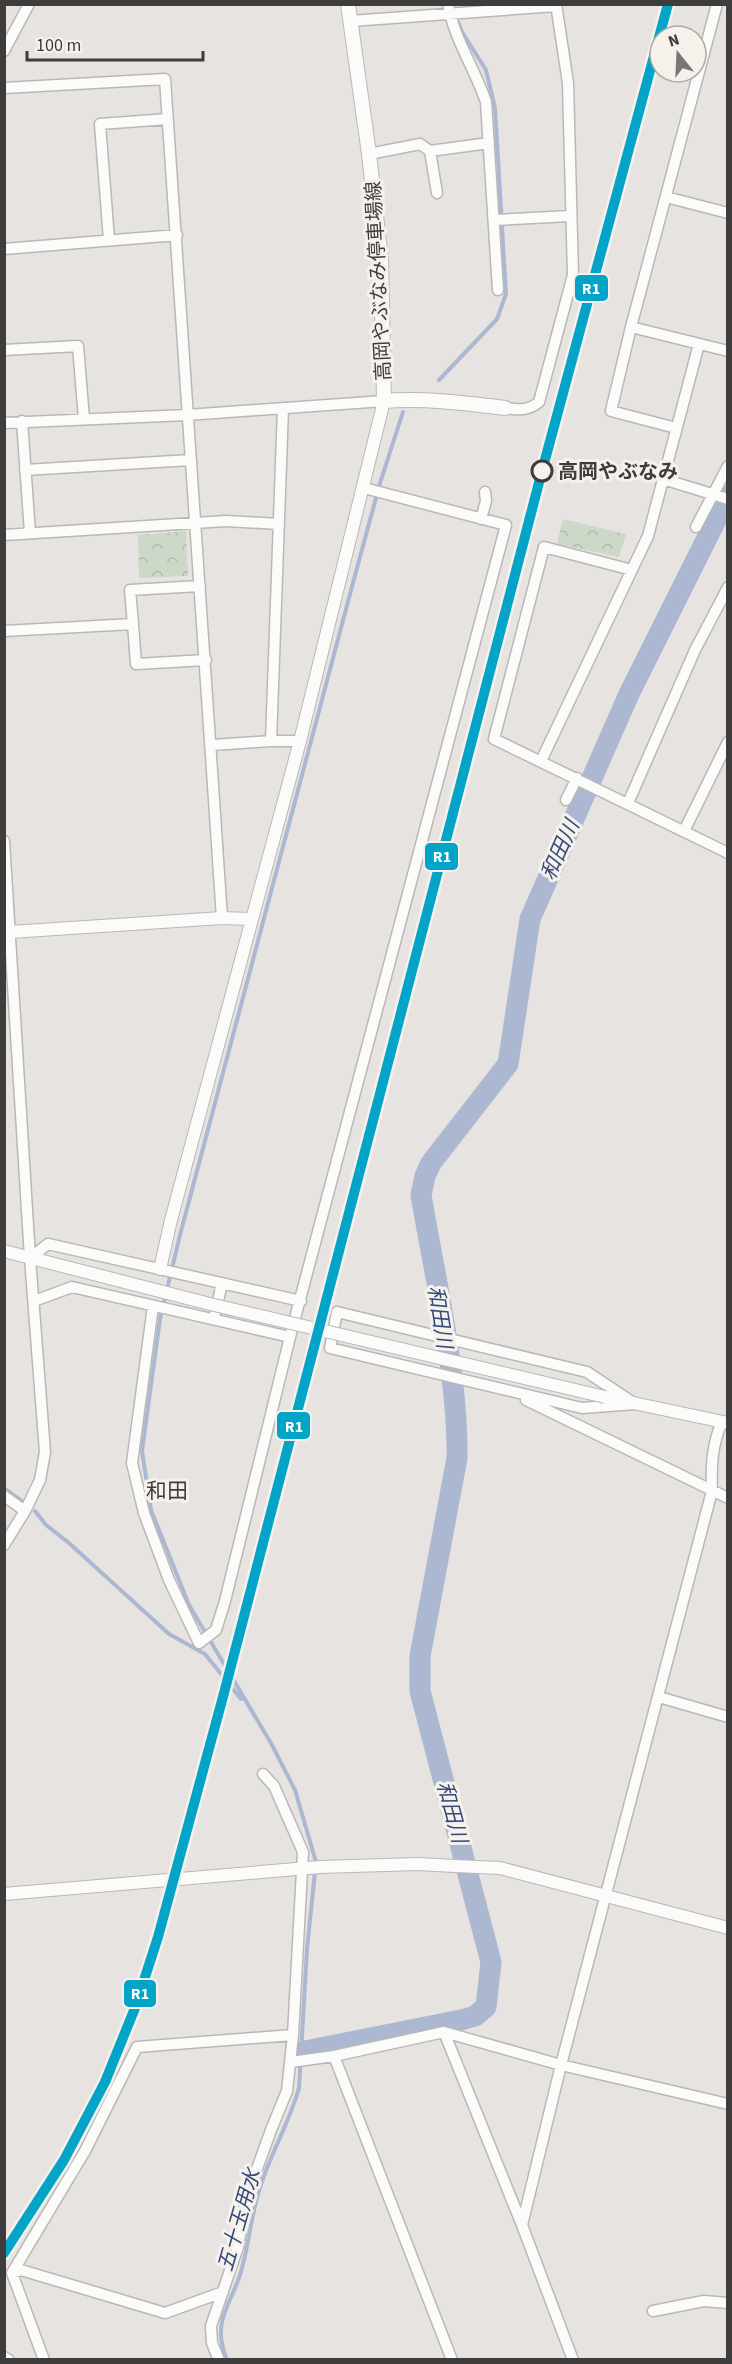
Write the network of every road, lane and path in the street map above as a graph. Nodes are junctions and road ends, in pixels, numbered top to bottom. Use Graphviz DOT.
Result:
graph roads {
  1 [pos="29,4"];
  2 [pos="348,4"];
  3 [pos="717,4"];
  4 [pos="556,5"];
  5 [pos="448,9"];
  6 [pos="351,21"];
  7 [pos="4,51"];
  8 [pos="4,88"];
  9 [pos="168,119"];
  10 [pos="489,143"];
  11 [pos="430,151"];
  12 [pos="369,154"];
  13 [pos="437,193"];
  14 [pos="666,197"];
  15 [pos="728,213"];
  16 [pos="570,216"];
  17 [pos="494,220"];
  18 [pos="177,235"];
  19 [pos="109,240"];
  20 [pos="4,249"];
  21 [pos="498,290"];
  22 [pos="631,327"];
  23 [pos="699,344"];
  24 [pos="4,350"];
  25 [pos="728,351"];
  26 [pos="384,401"];
  27 [pos="283,408"];
  28 [pos="505,408"];
  29 [pos="187,415"];
  30 [pos="84,419"];
  31 [pos="21,422"];
  32 [pos="4,423"];
  33 [pos="676,428"];
  34 [pos="191,460"];
  35 [pos="728,466"];
  36 [pos="25,470"];
  37 [pos="663,479"];
  38 [pos="367,489"];
  39 [pos="485,492"];
  40 [pos="714,494"];
  41 [pos="728,499"];
  42 [pos="481,519"];
  43 [pos="196,523"];
  44 [pos="279,524"];
  45 [pos="696,527"];
  46 [pos="30,533"];
  47 [pos="4,535"];
  48 [pos="632,570"];
  49 [pos="200,586"];
  50 [pos="728,587"];
  51 [pos="133,624"];
  52 [pos="4,631"];
  53 [pos="206,660"];
  54 [pos="271,741"];
  55 [pos="300,741"];
  56 [pos="728,742"];
  57 [pos="212,745"];
  58 [pos="541,761"];
  59 [pos="578,779"];
  60 [pos="566,800"];
  61 [pos="628,803"];
  62 [pos="684,831"];
  63 [pos="4,841"];
  64 [pos="728,853"];
  65 [pos="5,856"];
  66 [pos="7,904"];
  67 [pos="222,918"];
  68 [pos="251,920"];
  69 [pos="10,932"];
  70 [pos="4,1251"];
  71 [pos="30,1258"];
  72 [pos="162,1270"];
  73 [pos="222,1283"];
  74 [pos="34,1301"];
  75 [pos="301,1301"];
  76 [pos="154,1307"];
  77 [pos="213,1320"];
  78 [pos="290,1337"];
  79 [pos="510,1392"];
  80 [pos="635,1404"];
  81 [pos="725,1422"];
  82 [pos="712,1491"];
  83 [pos="4,1496"];
  84 [pos="728,1498"];
  85 [pos="25,1511"];
  86 [pos="4,1545"];
  87 [pos="659,1697"];
  88 [pos="728,1717"];
  89 [pos="263,1774"];
  90 [pos="310,1868"];
  91 [pos="4,1894"];
  92 [pos="607,1896"];
  93 [pos="728,1928"];
  94 [pos="444,2032"];
  95 [pos="293,2035"];
  96 [pos="334,2056"];
  97 [pos="293,2062"];
  98 [pos="561,2065"];
  99 [pos="728,2104"];
  100 [pos="522,2225"];
  101 [pos="12,2272"];
  102 [pos="223,2292"];
  103 [pos="728,2303"];
  104 [pos="653,2311"];
  105 [pos="4,2357"];
  106 [pos="9,2360"];
  107 [pos="44,2360"];
  108 [pos="219,2360"];
  109 [pos="453,2360"];
  110 [pos="573,2360"];
  1 -- 7 [label="street"];
  2 -- 6 [label="main road, 高岡やぶなみ停車場線"];
  3 -- 14 [label="street"];
  4 -- 5 [label="street"];
  4 -- 16 [label="street"];
  5 -- 6 [label="street"];
  5 -- 10 [label="street"];
  6 -- 12 [label="main road, 高岡やぶなみ停車場線"];
  8 -- 9 [label="street"];
  9 -- 18 [label="street"];
  9 -- 19 [label="street"];
  10 -- 11 [label="street"];
  10 -- 17 [label="street"];
  11 -- 12 [label="street"];
  11 -- 13 [label="street"];
  12 -- 26 [label="main road, 高岡やぶなみ停車場線"];
  14 -- 15 [label="street"];
  14 -- 22 [label="street"];
  16 -- 17 [label="street"];
  16 -- 28 [label="street"];
  17 -- 21 [label="street"];
  18 -- 19 [label="street"];
  18 -- 29 [label="street"];
  19 -- 20 [label="street"];
  22 -- 23 [label="street"];
  22 -- 33 [label="street"];
  23 -- 25 [label="street"];
  23 -- 33 [label="street"];
  24 -- 30 [label="street"];
  26 -- 27 [label="street"];
  26 -- 28 [label="main road, 高岡やぶなみ停車場線"];
  26 -- 38 [label="street"];
  27 -- 29 [label="street"];
  27 -- 44 [label="street"];
  29 -- 30 [label="street"];
  29 -- 34 [label="street"];
  30 -- 31 [label="street"];
  31 -- 32 [label="street"];
  31 -- 36 [label="street"];
  33 -- 37 [label="street"];
  34 -- 36 [label="street"];
  34 -- 43 [label="street"];
  35 -- 40 [label="street"];
  36 -- 46 [label="street"];
  37 -- 40 [label="street"];
  37 -- 48 [label="street"];
  38 -- 42 [label="street"];
  38 -- 55 [label="street"];
  39 -- 42 [label="street"];
  40 -- 41 [label="street"];
  40 -- 45 [label="street"];
  42 -- 75 [label="street"];
  43 -- 44 [label="street"];
  43 -- 46 [label="street"];
  43 -- 49 [label="street"];
  44 -- 54 [label="street"];
  46 -- 47 [label="street"];
  48 -- 58 [label="street"];
  48 -- 58 [label="street"];
  49 -- 51 [label="street"];
  49 -- 53 [label="street"];
  50 -- 61 [label="street"];
  51 -- 52 [label="street"];
  51 -- 53 [label="street"];
  53 -- 57 [label="street"];
  54 -- 55 [label="street"];
  54 -- 57 [label="street"];
  55 -- 68 [label="street"];
  56 -- 62 [label="street"];
  57 -- 67 [label="street"];
  58 -- 59 [label="street"];
  59 -- 60 [label="street"];
  59 -- 61 [label="street"];
  61 -- 62 [label="street"];
  62 -- 64 [label="street"];
  63 -- 65 [label="street"];
  65 -- 66 [label="street"];
  66 -- 69 [label="street"];
  67 -- 68 [label="street"];
  67 -- 69 [label="street"];
  68 -- 72 [label="street"];
  69 -- 71 [label="street"];
  70 -- 71 [label="street"];
  71 -- 72 [label="street"];
  71 -- 74 [label="street"];
  71 -- 80 [label="street, bridge"];
  72 -- 73 [label="street"];
  73 -- 75 [label="street"];
  73 -- 77 [label="street"];
  74 -- 76 [label="street"];
  74 -- 85 [label="street"];
  75 -- 78 [label="street"];
  76 -- 77 [label="street"];
  76 -- 78 [label="street"];
  77 -- 78 [label="street"];
  79 -- 80 [label="street"];
  79 -- 80 [label="street"];
  79 -- 82 [label="street"];
  80 -- 81 [label="street"];
  81 -- 82 [label="street"];
  82 -- 84 [label="street"];
  82 -- 87 [label="street"];
  83 -- 85 [label="street"];
  85 -- 86 [label="street"];
  87 -- 88 [label="street"];
  87 -- 92 [label="street"];
  89 -- 90 [label="street"];
  90 -- 91 [label="street"];
  90 -- 92 [label="street"];
  90 -- 95 [label="street"];
  92 -- 93 [label="street"];
  92 -- 98 [label="street"];
  94 -- 96 [label="street"];
  94 -- 98 [label="street"];
  94 -- 100 [label="street"];
  95 -- 97 [label="street"];
  95 -- 101 [label="street"];
  96 -- 97 [label="street"];
  96 -- 109 [label="street"];
  97 -- 102 [label="street"];
  98 -- 99 [label="street"];
  98 -- 100 [label="street"];
  100 -- 110 [label="street"];
  101 -- 102 [label="street"];
  101 -- 107 [label="street"];
  102 -- 108 [label="street"];
  103 -- 104 [label="street"];
  105 -- 106 [label="street"];
}
